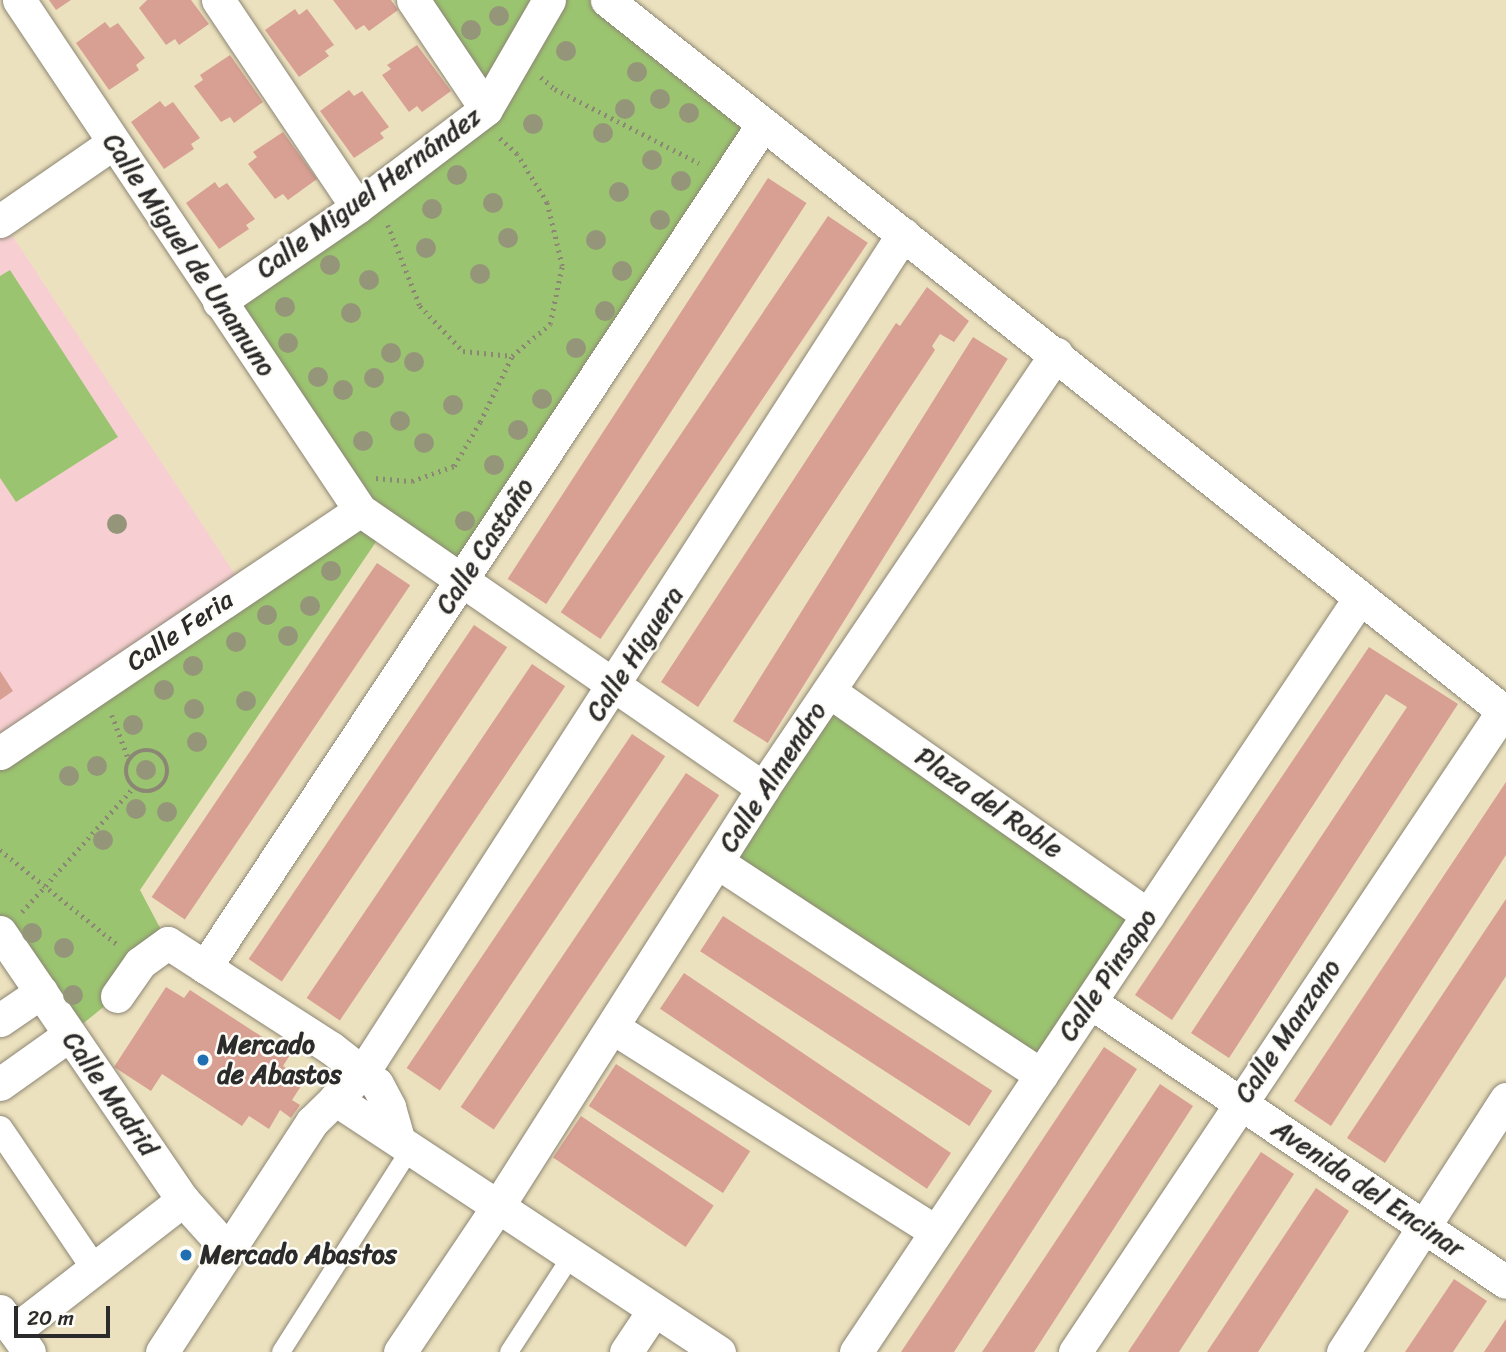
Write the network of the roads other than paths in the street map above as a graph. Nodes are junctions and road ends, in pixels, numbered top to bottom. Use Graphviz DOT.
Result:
graph roads {
  1 [pos="19,0"];
  2 [pos="218,0"];
  3 [pos="413,0"];
  4 [pos="549,0"];
  5 [pos="607,0"];
  6 [pos="482,113"];
  7 [pos="763,124"];
  8 [pos="113,143"];
  9 [pos="368,199"];
  10 [pos="0,221"];
  11 [pos="903,234"];
  12 [pos="219,302"];
  13 [pos="1056,354"];
  14 [pos="360,510"];
  15 [pos="462,582"];
  16 [pos="1359,598"];
  17 [pos="614,686"];
  18 [pos="829,691"];
  19 [pos="1504,712"];
  20 [pos="0,753"];
  21 [pos="763,788"];
  22 [pos="716,862"];
  23 [pos="1148,915"];
  24 [pos="1,933"];
  25 [pos="205,967"];
  26 [pos="41,992"];
  27 [pos="117,996"];
  28 [pos="1090,1002"];
  29 [pos="0,1020"];
  30 [pos="612,1027"];
  31 [pos="69,1035"];
  32 [pos="363,1072"];
  33 [pos="1041,1075"];
  34 [pos="0,1084"];
  35 [pos="335,1099"];
  36 [pos="1506,1099"];
  37 [pos="1240,1103"];
  38 [pos="0,1129"];
  39 [pos="405,1143"];
  40 [pos="183,1200"];
  41 [pos="498,1206"];
  42 [pos="1423,1226"];
  43 [pos="936,1232"];
  44 [pos="228,1250"];
  45 [pos="572,1255"];
  46 [pos="94,1269"];
  47 [pos="1506,1282"];
  48 [pos="654,1310"];
  49 [pos="14,1331"];
  50 [pos="162,1352"];
  51 [pos="281,1352"];
  52 [pos="400,1352"];
  53 [pos="509,1352"];
  54 [pos="626,1352"];
  55 [pos="719,1352"];
  56 [pos="856,1352"];
  57 [pos="1074,1352"];
  58 [pos="1343,1352"];
  1 -- 8 [label="street, Calle Miguel de Unamuno"];
  2 -- 9 [label="street"];
  3 -- 6 [label="street"];
  4 -- 6 [label="street, Calle Miguel Hernández"];
  5 -- 7 [label="street"];
  6 -- 9 [label="street, Calle Miguel Hernández"];
  7 -- 11 [label="street"];
  7 -- 15 [label="street, Calle Castaño"];
  8 -- 10 [label="street"];
  8 -- 12 [label="street, Calle Miguel de Unamuno"];
  9 -- 12 [label="street, Calle Miguel Hernández"];
  11 -- 13 [label="street"];
  11 -- 17 [label="street, Calle Higuera"];
  12 -- 14 [label="street, Calle Miguel de Unamuno"];
  13 -- 16 [label="street"];
  13 -- 18 [label="street, Calle Almendro"];
  14 -- 15 [label="street"];
  14 -- 20 [label="street, Calle Feria"];
  15 -- 17 [label="street"];
  15 -- 25 [label="street, Calle Castaño"];
  16 -- 19 [label="street"];
  16 -- 23 [label="street, Calle Pinsapo"];
  17 -- 21 [label="street"];
  17 -- 32 [label="street, Calle Higuera"];
  18 -- 21 [label="street, Calle Almendro"];
  18 -- 23 [label="street, Plaza del Roble"];
  19 -- 37 [label="street, Calle Manzano"];
  21 -- 22 [label="street, Calle Almendro"];
  22 -- 30 [label="street, Calle Almendro"];
  22 -- 33 [label="street"];
  23 -- 28 [label="street, Calle Pinsapo"];
  24 -- 26 [label="street, Calle Madrid"];
  25 -- 27 [label="street"];
  25 -- 32 [label="street"];
  26 -- 29 [label="street"];
  26 -- 31 [label="street, Calle Madrid"];
  28 -- 33 [label="street, Calle Pinsapo"];
  28 -- 37 [label="street, Avenida del Encinar"];
  30 -- 41 [label="street, Calle Almendro"];
  30 -- 43 [label="street"];
  31 -- 34 [label="street"];
  31 -- 40 [label="street, Calle Madrid"];
  32 -- 35 [label="street, Calle Higuera"];
  32 -- 39 [label="street"];
  33 -- 43 [label="street, Calle Pinsapo"];
  35 -- 39 [label="street"];
  35 -- 44 [label="street, Calle Higuera"];
  36 -- 42 [label="street"];
  37 -- 42 [label="street, Avenida del Encinar"];
  37 -- 57 [label="street, Calle Manzano"];
  38 -- 46 [label="street"];
  39 -- 41 [label="street"];
  39 -- 51 [label="lane"];
  40 -- 44 [label="street, Calle Madrid"];
  40 -- 46 [label="street"];
  41 -- 45 [label="street"];
  41 -- 52 [label="street, Calle Almendro"];
  42 -- 47 [label="street, Avenida del Encinar"];
  42 -- 58 [label="street"];
  43 -- 56 [label="street, Calle Pinsapo"];
  44 -- 50 [label="street, Calle Higuera"];
  45 -- 48 [label="street"];
  45 -- 53 [label="lane"];
  46 -- 49 [label="street"];
  48 -- 54 [label="street"];
  48 -- 55 [label="street"];
}
